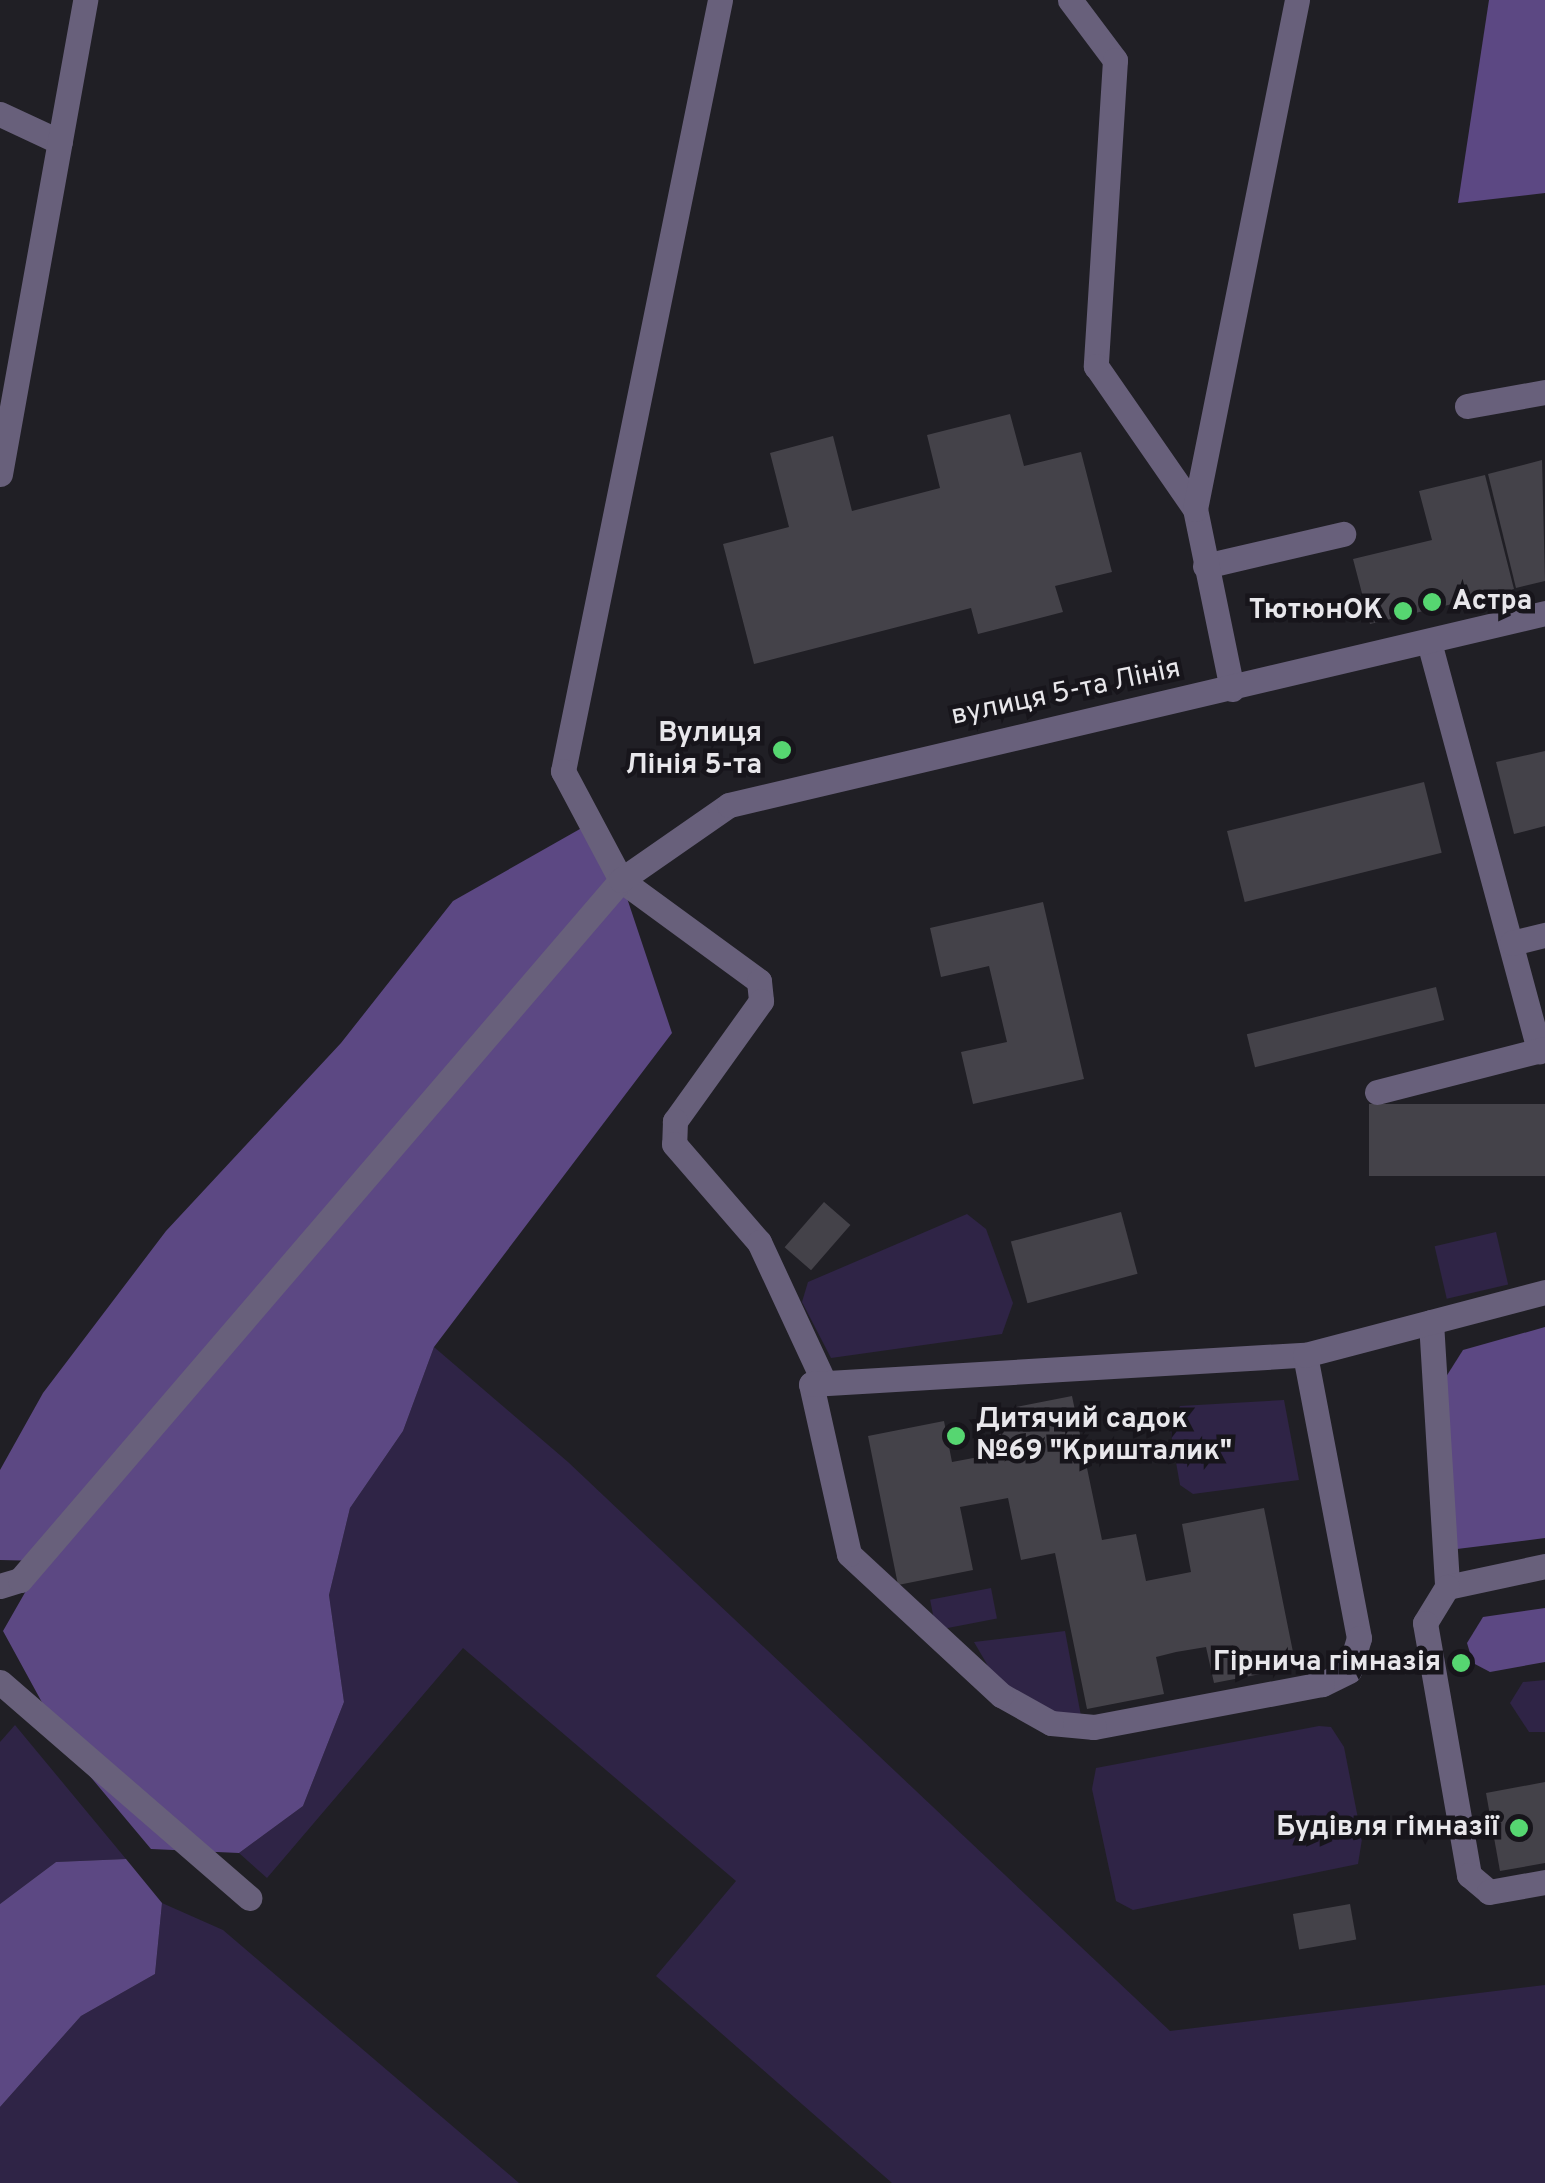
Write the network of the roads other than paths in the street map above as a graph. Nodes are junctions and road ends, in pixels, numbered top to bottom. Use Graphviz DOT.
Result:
graph roads {
  1 [pos="85,0"];
  2 [pos="720,0"];
  3 [pos="1070,0"];
  4 [pos="1298,0"];
  5 [pos="0,114"];
  6 [pos="60,142"];
  7 [pos="1545,392"];
  8 [pos="1467,406"];
  9 [pos="0,474"];
  10 [pos="1195,509"];
  11 [pos="1342,534"];
  12 [pos="1205,566"];
  13 [pos="1545,613"];
  14 [pos="1429,642"];
  15 [pos="1232,688"];
  16 [pos="621,880"];
  17 [pos="1545,935"];
  18 [pos="1512,943"];
  19 [pos="1542,1050"];
  20 [pos="1377,1092"];
  21 [pos="1545,1292"];
  22 [pos="1430,1322"];
  23 [pos="1308,1354"];
  24 [pos="824,1382"];
  25 [pos="1545,1566"];
  26 [pos="0,1586"];
  27 [pos="1447,1587"];
  28 [pos="0,1682"];
  29 [pos="1545,1882"];
  30 [pos="250,1898"];
  1 -- 6 [label="street"];
  2 -- 16 [label="street"];
  3 -- 10 [label="street"];
  4 -- 10 [label="street"];
  5 -- 6 [label="street"];
  6 -- 9 [label="street"];
  7 -- 8 [label="street"];
  10 -- 12 [label="street"];
  11 -- 12 [label="street"];
  12 -- 15 [label="street"];
  13 -- 14 [label="street, вулиця 5-та Лінія"];
  14 -- 15 [label="street, вулиця 5-та Лінія"];
  14 -- 18 [label="street"];
  15 -- 16 [label="street, вулиця 5-та Лінія"];
  16 -- 24 [label="street"];
  16 -- 26 [label="street, вулиця 5-та Лінія"];
  17 -- 18 [label="street"];
  18 -- 19 [label="street"];
  19 -- 20 [label="street"];
  21 -- 22 [label="street"];
  22 -- 23 [label="street"];
  22 -- 27 [label="street"];
  23 -- 24 [label="street"];
  23 -- 24 [label="street"];
  25 -- 27 [label="street"];
  27 -- 29 [label="street"];
  28 -- 30 [label="street"];
}
